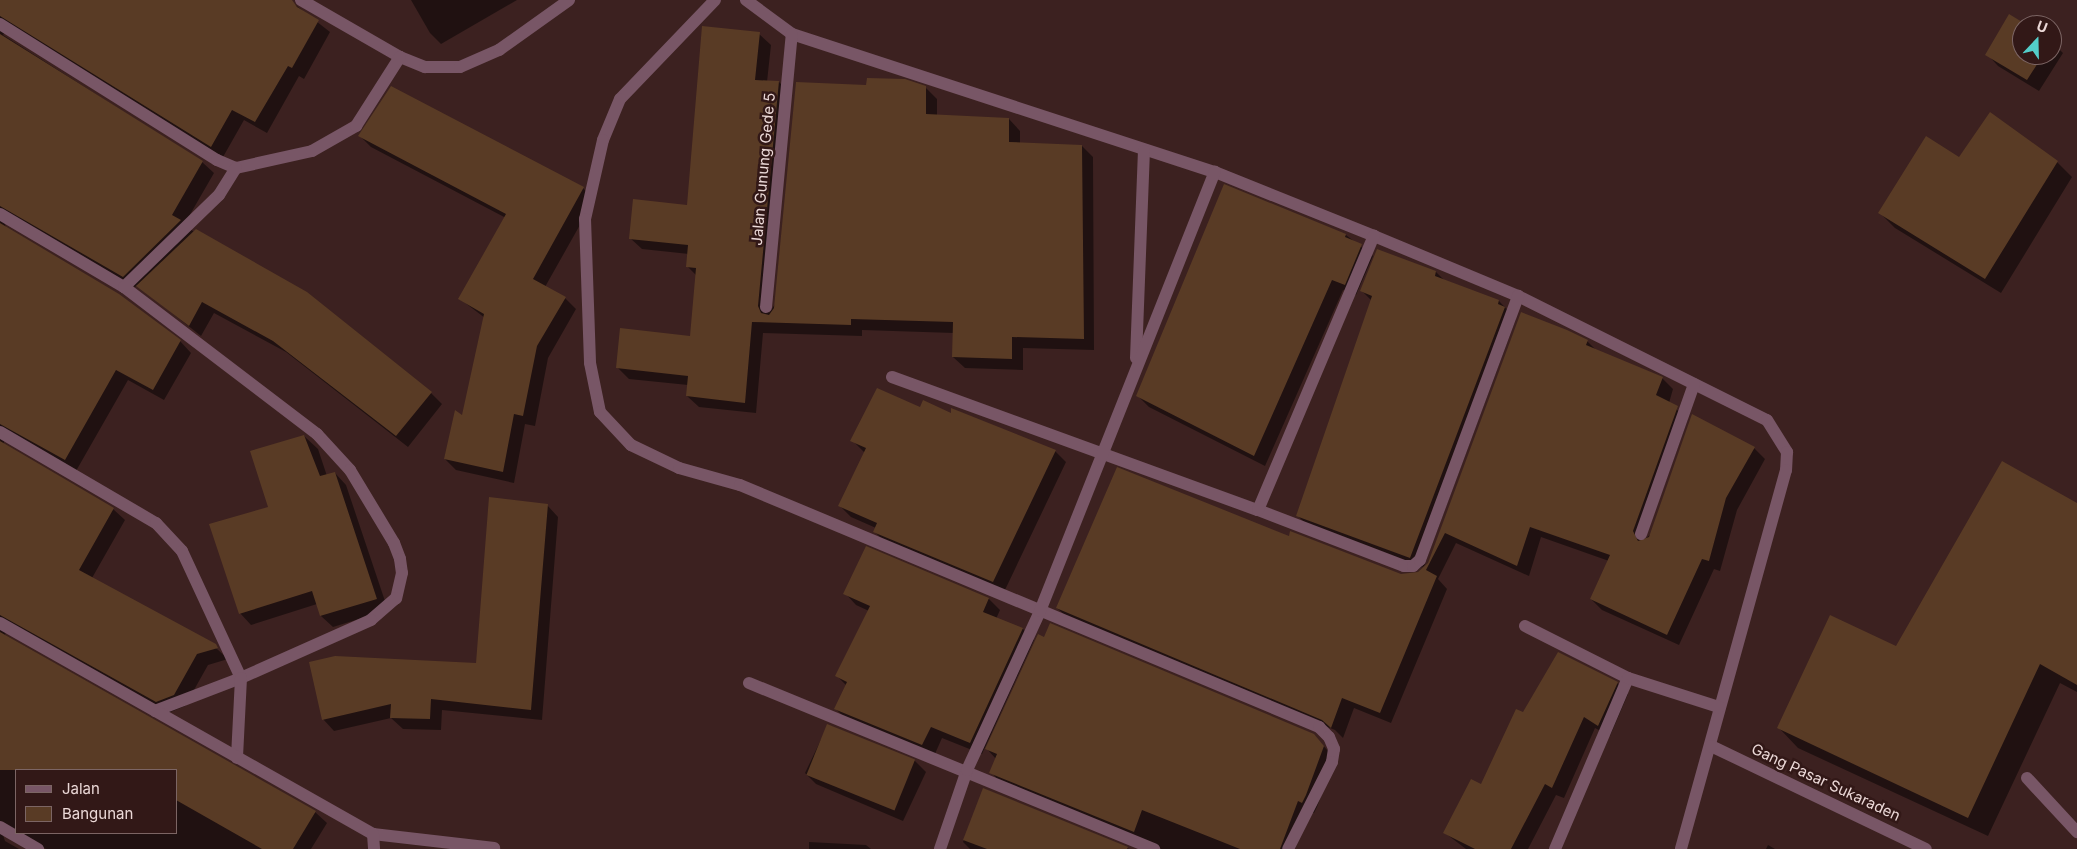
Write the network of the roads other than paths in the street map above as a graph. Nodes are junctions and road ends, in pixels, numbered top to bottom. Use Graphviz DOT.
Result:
graph roads {
  1 [pos="301,0"];
  2 [pos="569,0"];
  3 [pos="715,0"];
  4 [pos="746,0"];
  5 [pos="0,24"];
  6 [pos="792,34"];
  7 [pos="400,57"];
  8 [pos="1144,151"];
  9 [pos="236,168"];
  10 [pos="1215,172"];
  11 [pos="0,214"];
  12 [pos="1374,236"];
  13 [pos="124,287"];
  14 [pos="1518,296"];
  15 [pos="766,307"];
  16 [pos="1136,368"];
  17 [pos="892,377"];
  18 [pos="1694,384"];
  19 [pos="0,432"];
  20 [pos="1101,453"];
  21 [pos="1258,510"];
  22 [pos="1641,534"];
  23 [pos="1040,611"];
  24 [pos="0,624"];
  25 [pos="1525,626"];
  26 [pos="242,678"];
  27 [pos="1628,678"];
  28 [pos="749,683"];
  29 [pos="1719,707"];
  30 [pos="155,711"];
  31 [pos="1711,746"];
  32 [pos="237,758"];
  33 [pos="967,770"];
  34 [pos="2027,778"];
  35 [pos="0,827"];
  36 [pos="2077,832"];
  37 [pos="372,834"];
  38 [pos="494,848"];
  39 [pos="38,849"];
  40 [pos="374,849"];
  41 [pos="940,849"];
  42 [pos="1154,849"];
  43 [pos="1288,849"];
  44 [pos="1555,849"];
  45 [pos="1681,849"];
  46 [pos="1926,849"];
  1 -- 7 [label="street"];
  2 -- 7 [label="street"];
  3 -- 23 [label="street"];
  4 -- 6 [label="street"];
  5 -- 9 [label="street"];
  6 -- 8 [label="street"];
  6 -- 15 [label="street, Jalan Gunung Gede 5"];
  7 -- 9 [label="street"];
  8 -- 10 [label="street"];
  8 -- 16 [label="street"];
  9 -- 13 [label="street"];
  10 -- 12 [label="street"];
  10 -- 16 [label="street"];
  11 -- 13 [label="street"];
  12 -- 14 [label="street"];
  12 -- 21 [label="street"];
  13 -- 26 [label="street"];
  14 -- 18 [label="street"];
  14 -- 21 [label="street"];
  16 -- 20 [label="street"];
  17 -- 20 [label="street"];
  18 -- 22 [label="street"];
  18 -- 29 [label="street"];
  19 -- 26 [label="street"];
  20 -- 21 [label="street"];
  20 -- 23 [label="street"];
  23 -- 33 [label="street"];
  23 -- 43 [label="street"];
  24 -- 30 [label="street"];
  25 -- 27 [label="street"];
  26 -- 30 [label="street"];
  26 -- 32 [label="street"];
  27 -- 29 [label="street"];
  27 -- 44 [label="street"];
  28 -- 33 [label="street"];
  29 -- 31 [label="street"];
  30 -- 32 [label="street"];
  31 -- 45 [label="street"];
  31 -- 46 [label="street, Gang Pasar Sukaraden"];
  32 -- 37 [label="street"];
  33 -- 41 [label="street"];
  33 -- 42 [label="street"];
  34 -- 36 [label="street"];
  35 -- 39 [label="street"];
  37 -- 38 [label="street"];
  37 -- 40 [label="street"];
}
